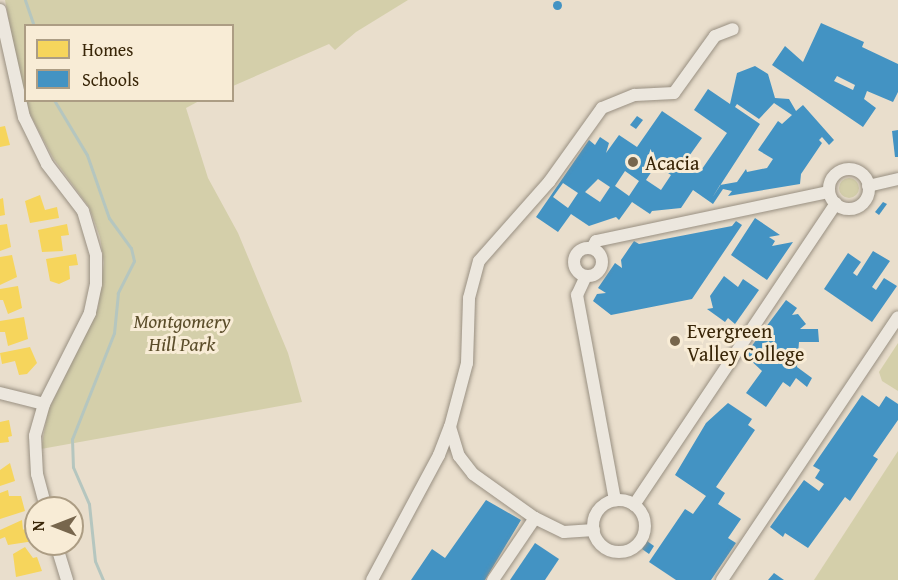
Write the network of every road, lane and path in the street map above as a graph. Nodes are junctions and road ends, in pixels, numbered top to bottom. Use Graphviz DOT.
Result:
graph roads {
  1 [pos="0,10"];
  2 [pos="733,29"];
  3 [pos="898,179"];
  4 [pos="868,186"];
  5 [pos="832,198"];
  6 [pos="592,248"];
  7 [pos="586,276"];
  8 [pos="898,318"];
  9 [pos="0,393"];
  10 [pos="44,404"];
  11 [pos="450,427"];
  12 [pos="43,496"];
  13 [pos="615,501"];
  14 [pos="634,505"];
  15 [pos="535,518"];
  16 [pos="594,530"];
  17 [pos="60,556"];
  18 [pos="67,580"];
  19 [pos="372,580"];
  20 [pos="493,580"];
  21 [pos="722,580"];
  1 -- 10 [label="street"];
  2 -- 11 [label="street"];
  3 -- 4 [label="street"];
  4 -- 5 [label="street"];
  4 -- 5 [label="street"];
  5 -- 6 [label="street"];
  5 -- 14 [label="street"];
  6 -- 7 [label="street"];
  6 -- 7 [label="street"];
  7 -- 13 [label="street"];
  8 -- 21 [label="street"];
  9 -- 10 [label="street"];
  10 -- 12 [label="street"];
  11 -- 15 [label="street"];
  11 -- 19 [label="street"];
  13 -- 14 [label="street"];
  13 -- 16 [label="street"];
  14 -- 16 [label="street"];
  15 -- 16 [label="street"];
  15 -- 20 [label="street"];
  17 -- 18 [label="street"];
}
